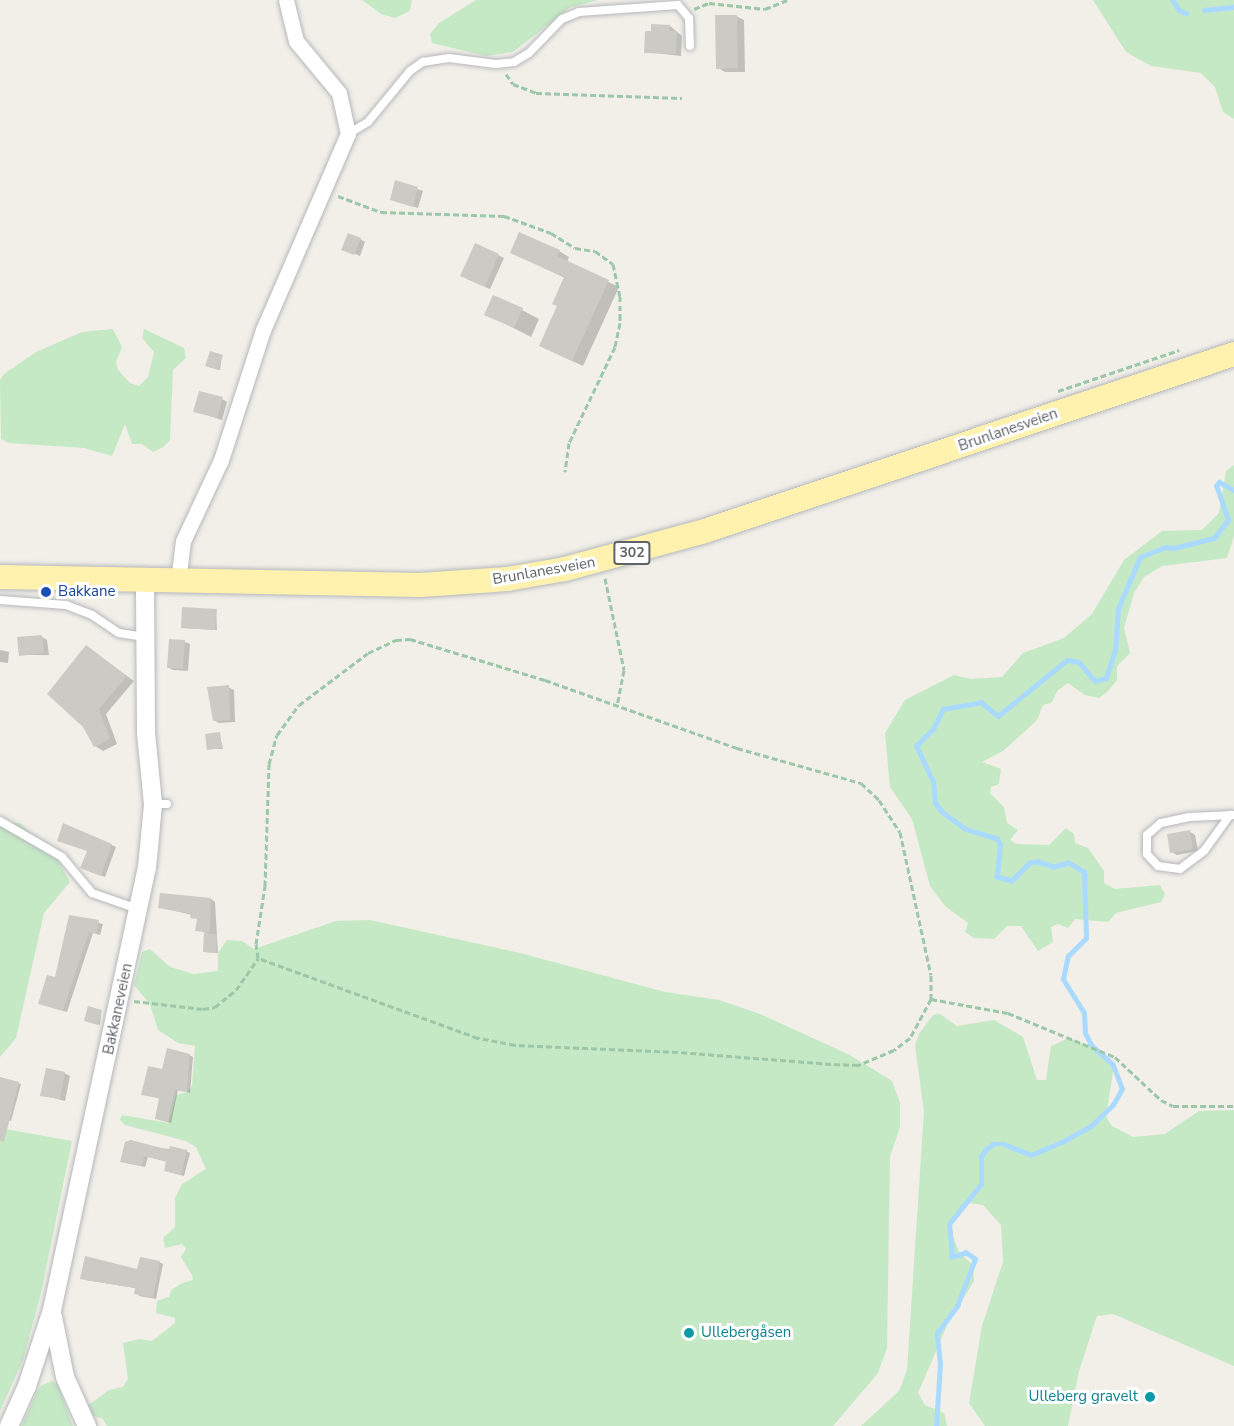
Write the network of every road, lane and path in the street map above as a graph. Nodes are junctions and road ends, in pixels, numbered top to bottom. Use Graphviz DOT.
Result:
graph roads {
  1 [pos="286,0"];
  2 [pos="787,0"];
  3 [pos="687,12"];
  4 [pos="690,46"];
  5 [pos="501,64"];
  6 [pos="682,98"];
  7 [pos="348,134"];
  8 [pos="325,189"];
  9 [pos="1184,349"];
  10 [pos="1234,354"];
  11 [pos="1051,393"];
  12 [pos="565,472"];
  13 [pos="599,562"];
  14 [pos="0,577"];
  15 [pos="145,580"];
  16 [pos="178,581"];
  17 [pos="0,600"];
  18 [pos="145,637"];
  19 [pos="617,706"];
  20 [pos="1232,815"];
  21 [pos="0,821"];
  22 [pos="138,909"];
  23 [pos="258,958"];
  24 [pos="121,999"];
  25 [pos="931,999"];
  26 [pos="1234,1106"];
  27 [pos="52,1310"];
  28 [pos="9,1426"];
  29 [pos="87,1426"];
  1 -- 7 [label="street"];
  2 -- 3 [label="path"];
  3 -- 4 [label="lane"];
  3 -- 5 [label="lane"];
  5 -- 6 [label="path"];
  5 -- 7 [label="lane"];
  7 -- 8 [label="street"];
  8 -- 12 [label="path"];
  8 -- 16 [label="street"];
  9 -- 11 [label="path"];
  10 -- 13 [label="main road, Brunlanesveien / 302"];
  13 -- 16 [label="main road, Brunlanesveien / 302"];
  13 -- 19 [label="path"];
  14 -- 15 [label="main road, Brunlanesveien / 302"];
  15 -- 16 [label="main road, Brunlanesveien / 302"];
  15 -- 18 [label="street, Bakkaneveien"];
  17 -- 18 [label="lane"];
  18 -- 22 [label="street, Bakkaneveien"];
  19 -- 23 [label="path"];
  19 -- 25 [label="path"];
  20 -- 20 [label="lane"];
  21 -- 22 [label="lane"];
  22 -- 24 [label="street, Bakkaneveien"];
  23 -- 24 [label="path"];
  23 -- 25 [label="path"];
  24 -- 27 [label="street, Bakkaneveien"];
  25 -- 26 [label="path"];
  27 -- 28 [label="street, Bakkaneveien"];
  27 -- 29 [label="street"];
}
